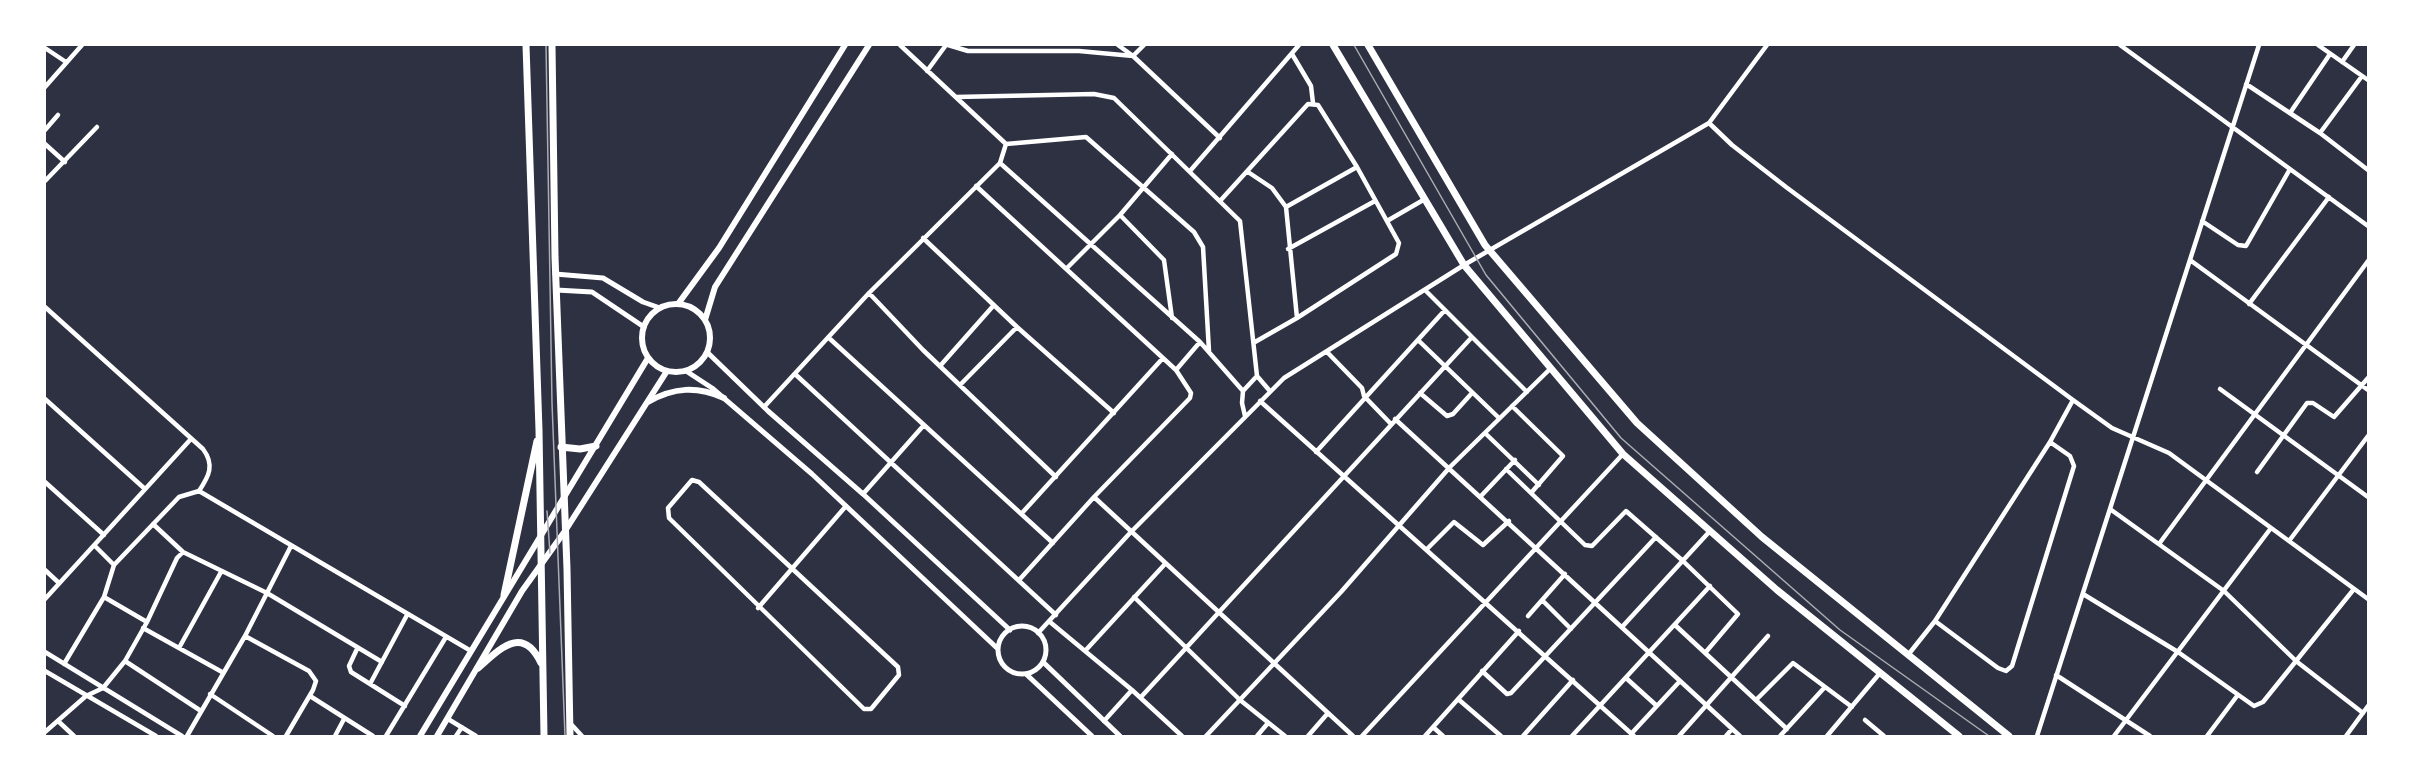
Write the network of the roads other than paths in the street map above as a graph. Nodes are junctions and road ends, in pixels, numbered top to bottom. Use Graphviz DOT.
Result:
graph roads {
  1 [pos="82,45"];
  2 [pos="526,45"];
  3 [pos="552,45"];
  4 [pos="845,45"];
  5 [pos="869,45"];
  6 [pos="900,45"];
  7 [pos="947,45"];
  8 [pos="1014,45"];
  9 [pos="1118,45"];
  10 [pos="1144,45"];
  11 [pos="1299,45"];
  12 [pos="1333,45"];
  13 [pos="1368,45"];
  14 [pos="1767,45"];
  15 [pos="2120,45"];
  16 [pos="2259,45"];
  17 [pos="2318,45"];
  18 [pos="2354,45"];
  19 [pos="45,48"];
  20 [pos="1010,51"];
  21 [pos="1292,54"];
  22 [pos="2330,54"];
  23 [pos="1132,56"];
  24 [pos="66,62"];
  25 [pos="2342,62"];
  26 [pos="927,71"];
  27 [pos="2362,76"];
  28 [pos="2368,80"];
  29 [pos="2246,84"];
  30 [pos="45,87"];
  31 [pos="956,97"];
  32 [pos="1313,103"];
  33 [pos="2290,113"];
  34 [pos="58,115"];
  35 [pos="1709,123"];
  36 [pos="97,127"];
  37 [pos="2233,127"];
  38 [pos="45,130"];
  39 [pos="2320,133"];
  40 [pos="1220,138"];
  41 [pos="45,144"];
  42 [pos="1006,144"];
  43 [pos="1172,154"];
  44 [pos="65,162"];
  45 [pos="1000,163"];
  46 [pos="1357,166"];
  47 [pos="2290,168"];
  48 [pos="2368,169"];
  49 [pos="1190,171"];
  50 [pos="1248,172"];
  51 [pos="45,181"];
  52 [pos="976,186"];
  53 [pos="1143,189"];
  54 [pos="2329,197"];
  55 [pos="1425,198"];
  56 [pos="1220,201"];
  57 [pos="1376,201"];
  58 [pos="1286,207"];
  59 [pos="1120,215"];
  60 [pos="1387,221"];
  61 [pos="2202,221"];
  62 [pos="2368,226"];
  63 [pos="923,238"];
  64 [pos="1091,245"];
  65 [pos="1288,249"];
  66 [pos="1490,251"];
  67 [pos="2190,260"];
  68 [pos="2368,261"];
  69 [pos="1464,265"];
  70 [pos="1066,269"];
  71 [pos="555,274"];
  72 [pos="556,290"];
  73 [pos="1425,291"];
  74 [pos="869,293"];
  75 [pos="678,304"];
  76 [pos="2249,304"];
  77 [pos="994,305"];
  78 [pos="45,307"];
  79 [pos="660,308"];
  80 [pos="1445,310"];
  81 [pos="1172,318"];
  82 [pos="1297,318"];
  83 [pos="705,320"];
  84 [pos="644,327"];
  85 [pos="1017,327"];
  86 [pos="1472,337"];
  87 [pos="829,338"];
  88 [pos="1418,340"];
  89 [pos="1200,342"];
  90 [pos="1255,342"];
  91 [pos="2307,346"];
  92 [pos="1209,351"];
  93 [pos="707,352"];
  94 [pos="1327,352"];
  95 [pos="648,358"];
  96 [pos="1163,358"];
  97 [pos="940,366"];
  98 [pos="1444,367"];
  99 [pos="1550,369"];
  100 [pos="1176,370"];
  101 [pos="667,371"];
  102 [pos="686,371"];
  103 [pos="795,374"];
  104 [pos="1257,376"];
  105 [pos="2368,378"];
  106 [pos="960,385"];
  107 [pos="2362,386"];
  108 [pos="1269,390"];
  109 [pos="2220,390"];
  110 [pos="2368,390"];
  111 [pos="1243,391"];
  112 [pos="1527,392"];
  113 [pos="1420,393"];
  114 [pos="1472,393"];
  115 [pos="1364,396"];
  116 [pos="724,398"];
  117 [pos="45,399"];
  118 [pos="2073,400"];
  119 [pos="1260,401"];
  120 [pos="645,404"];
  121 [pos="1512,406"];
  122 [pos="764,407"];
  123 [pos="1114,413"];
  124 [pos="2256,416"];
  125 [pos="1245,417"];
  126 [pos="1499,418"];
  127 [pos="1395,419"];
  128 [pos="1391,424"];
  129 [pos="924,425"];
  130 [pos="539,430"];
  131 [pos="1485,433"];
  132 [pos="2283,436"];
  133 [pos="2368,436"];
  134 [pos="2132,439"];
  135 [pos="190,440"];
  136 [pos="2050,442"];
  137 [pos="596,446"];
  138 [pos="561,447"];
  139 [pos="1316,452"];
  140 [pos="1623,454"];
  141 [pos="1515,460"];
  142 [pos="892,461"];
  143 [pos="1450,467"];
  144 [pos="1506,469"];
  145 [pos="2257,472"];
  146 [pos="1343,476"];
  147 [pos="1056,477"];
  148 [pos="2339,477"];
  149 [pos="2207,481"];
  150 [pos="45,482"];
  151 [pos="1539,485"];
  152 [pos="145,489"];
  153 [pos="199,490"];
  154 [pos="1531,493"];
  155 [pos="863,494"];
  156 [pos="1481,496"];
  157 [pos="1094,497"];
  158 [pos="2368,497"];
  159 [pos="563,499"];
  160 [pos="846,506"];
  161 [pos="2110,509"];
  162 [pos="1022,513"];
  163 [pos="1509,521"];
  164 [pos="1562,521"];
  165 [pos="153,524"];
  166 [pos="1400,526"];
  167 [pos="2271,528"];
  168 [pos="565,531"];
  169 [pos="1710,531"];
  170 [pos="541,532"];
  171 [pos="1130,533"];
  172 [pos="104,535"];
  173 [pos="1656,537"];
  174 [pos="2289,541"];
  175 [pos="1053,543"];
  176 [pos="2159,544"];
  177 [pos="95,546"];
  178 [pos="291,546"];
  179 [pos="1536,547"];
  180 [pos="1427,549"];
  181 [pos="183,552"];
  182 [pos="1683,561"];
  183 [pos="1164,564"];
  184 [pos="114,565"];
  185 [pos="540,565"];
  186 [pos="45,570"];
  187 [pos="793,570"];
  188 [pos="221,572"];
  189 [pos="1565,574"];
  190 [pos="1020,579"];
  191 [pos="59,583"];
  192 [pos="1710,586"];
  193 [pos="2354,589"];
  194 [pos="2224,591"];
  195 [pos="267,593"];
  196 [pos="2082,594"];
  197 [pos="504,595"];
  198 [pos="104,597"];
  199 [pos="1134,597"];
  200 [pos="45,598"];
  201 [pos="2368,599"];
  202 [pos="1542,600"];
  203 [pos="1487,602"];
  204 [pos="1596,603"];
  205 [pos="758,608"];
  206 [pos="1219,614"];
  207 [pos="407,615"];
  208 [pos="1056,615"];
  209 [pos="1528,616"];
  210 [pos="1935,621"];
  211 [pos="147,622"];
  212 [pos="1050,622"];
  213 [pos="1675,625"];
  214 [pos="1623,627"];
  215 [pos="143,628"];
  216 [pos="1571,629"];
  217 [pos="1010,630"];
  218 [pos="1519,631"];
  219 [pos="1038,633"];
  220 [pos="245,636"];
  221 [pos="1768,636"];
  222 [pos="446,637"];
  223 [pos="179,648"];
  224 [pos="1187,648"];
  225 [pos="357,649"];
  226 [pos="998,649"];
  227 [pos="471,651"];
  228 [pos="1085,651"];
  229 [pos="45,652"];
  230 [pos="2178,652"];
  231 [pos="1650,653"];
  232 [pos="1705,653"];
  233 [pos="1908,655"];
  234 [pos="1546,656"];
  235 [pos="125,661"];
  236 [pos="2296,661"];
  237 [pos="382,662"];
  238 [pos="1042,662"];
  239 [pos="64,664"];
  240 [pos="1274,664"];
  241 [pos="542,665"];
  242 [pos="478,668"];
  243 [pos="45,670"];
  244 [pos="1482,671"];
  245 [pos="222,672"];
  246 [pos="1880,673"];
  247 [pos="1026,674"];
  248 [pos="2056,675"];
  249 [pos="1732,677"];
  250 [pos="1626,678"];
  251 [pos="1573,680"];
  252 [pos="1680,681"];
  253 [pos="370,684"];
  254 [pos="1825,687"];
  255 [pos="103,688"];
  256 [pos="1132,690"];
  257 [pos="210,694"];
  258 [pos="87,696"];
  259 [pos="309,696"];
  260 [pos="2237,696"];
  261 [pos="1141,697"];
  262 [pos="1458,699"];
  263 [pos="1240,700"];
  264 [pos="1756,700"];
  265 [pos="1600,705"];
  266 [pos="405,706"];
  267 [pos="1657,706"];
  268 [pos="1707,706"];
  269 [pos="2368,706"];
  270 [pos="1852,707"];
  271 [pos="201,711"];
  272 [pos="1328,713"];
  273 [pos="2363,713"];
  274 [pos="344,718"];
  275 [pos="448,719"];
  276 [pos="2126,719"];
  277 [pos="1865,720"];
  278 [pos="58,721"];
  279 [pos="1104,721"];
  280 [pos="570,723"];
  281 [pos="1268,723"];
  282 [pos="462,727"];
  283 [pos="1433,727"];
  284 [pos="1732,729"];
  285 [pos="1787,729"];
  286 [pos="45,732"];
  287 [pos="1631,733"];
  288 [pos="1881,735"];
  289 [pos="74,736"];
  290 [pos="156,736"];
  291 [pos="182,736"];
  292 [pos="187,736"];
  293 [pos="273,736"];
  294 [pos="286,736"];
  295 [pos="335,736"];
  296 [pos="373,736"];
  297 [pos="386,736"];
  298 [pos="420,736"];
  299 [pos="437,736"];
  300 [pos="456,736"];
  301 [pos="476,736"];
  302 [pos="544,736"];
  303 [pos="570,736"];
  304 [pos="582,736"];
  305 [pos="1092,736"];
  306 [pos="1120,736"];
  307 [pos="1182,736"];
  308 [pos="1206,736"];
  309 [pos="1257,736"];
  310 [pos="1285,736"];
  311 [pos="1308,736"];
  312 [pos="1353,736"];
  313 [pos="1362,736"];
  314 [pos="1425,736"];
  315 [pos="1443,736"];
  316 [pos="1501,736"];
  317 [pos="1523,736"];
  318 [pos="1572,736"];
  319 [pos="1621,736"];
  320 [pos="1679,736"];
  321 [pos="1726,736"];
  322 [pos="1740,736"];
  323 [pos="1780,736"];
  324 [pos="1827,736"];
  325 [pos="1959,736"];
  326 [pos="2008,736"];
  327 [pos="2037,736"];
  328 [pos="2114,736"];
  329 [pos="2150,736"];
  330 [pos="2207,736"];
  331 [pos="2346,736"];
  1 -- 24 [label="street"];
  2 -- 130 [label="main road"];
  3 -- 71 [label="main road"];
  4 -- 75 [label="main road"];
  5 -- 83 [label="main road"];
  6 -- 26 [label="street"];
  7 -- 20 [label="street"];
  7 -- 26 [label="street"];
  8 -- 20 [label="street"];
  9 -- 23 [label="street"];
  10 -- 23 [label="street"];
  11 -- 21 [label="street"];
  12 -- 55 [label="main road"];
  13 -- 66 [label="main road"];
  14 -- 35 [label="street"];
  15 -- 37 [label="street"];
  16 -- 29 [label="street"];
  17 -- 22 [label="street"];
  18 -- 25 [label="street"];
  19 -- 24 [label="street"];
  20 -- 23 [label="street"];
  21 -- 32 [label="street"];
  21 -- 40 [label="street"];
  22 -- 25 [label="street"];
  22 -- 33 [label="street"];
  23 -- 40 [label="street"];
  24 -- 30 [label="street"];
  25 -- 27 [label="street"];
  26 -- 31 [label="street"];
  27 -- 28 [label="street"];
  27 -- 39 [label="street"];
  29 -- 33 [label="street"];
  29 -- 37 [label="street"];
  31 -- 42 [label="street"];
  31 -- 43 [label="street"];
  32 -- 46 [label="street"];
  32 -- 50 [label="street"];
  33 -- 39 [label="street"];
  34 -- 38 [label="street"];
  35 -- 66 [label="street"];
  35 -- 118 [label="street"];
  36 -- 44 [label="street"];
  37 -- 47 [label="street"];
  37 -- 61 [label="street"];
  39 -- 48 [label="street"];
  40 -- 49 [label="street"];
  41 -- 44 [label="street"];
  42 -- 45 [label="street"];
  42 -- 53 [label="street"];
  43 -- 49 [label="street"];
  43 -- 53 [label="street"];
  44 -- 51 [label="street"];
  45 -- 52 [label="street"];
  45 -- 64 [label="street"];
  46 -- 57 [label="street"];
  46 -- 58 [label="street"];
  47 -- 54 [label="street"];
  47 -- 61 [label="street"];
  49 -- 56 [label="street"];
  50 -- 56 [label="street"];
  50 -- 58 [label="street"];
  52 -- 63 [label="street"];
  52 -- 70 [label="street"];
  53 -- 59 [label="street"];
  53 -- 92 [label="street"];
  54 -- 62 [label="street"];
  54 -- 76 [label="street"];
  55 -- 60 [label="street"];
  55 -- 69 [label="main road"];
  56 -- 90 [label="street"];
  57 -- 60 [label="street"];
  57 -- 65 [label="street"];
  58 -- 65 [label="street"];
  59 -- 64 [label="street"];
  59 -- 81 [label="street"];
  60 -- 82 [label="street"];
  61 -- 67 [label="street"];
  63 -- 74 [label="street"];
  63 -- 77 [label="street"];
  64 -- 70 [label="street"];
  64 -- 81 [label="street"];
  65 -- 82 [label="street"];
  66 -- 69 [label="street"];
  66 -- 233 [label="main road"];
  67 -- 76 [label="street"];
  67 -- 134 [label="street"];
  68 -- 91 [label="street"];
  69 -- 73 [label="street"];
  69 -- 99 [label="main road"];
  70 -- 96 [label="street"];
  71 -- 72 [label="main road"];
  71 -- 79 [label="street"];
  72 -- 84 [label="street"];
  72 -- 138 [label="main road"];
  73 -- 80 [label="street"];
  73 -- 94 [label="street"];
  74 -- 87 [label="street"];
  74 -- 97 [label="street"];
  75 -- 79 [label="main road"];
  75 -- 83 [label="main road"];
  76 -- 91 [label="street"];
  77 -- 85 [label="street"];
  77 -- 97 [label="street"];
  78 -- 135 [label="street"];
  79 -- 84 [label="main road"];
  80 -- 86 [label="street"];
  80 -- 88 [label="street"];
  81 -- 89 [label="street"];
  82 -- 90 [label="street"];
  83 -- 93 [label="main road"];
  84 -- 95 [label="main road"];
  85 -- 106 [label="street"];
  85 -- 123 [label="street"];
  86 -- 98 [label="street"];
  86 -- 112 [label="street"];
  87 -- 103 [label="street"];
  87 -- 129 [label="street"];
  88 -- 98 [label="street"];
  88 -- 115 [label="street"];
  89 -- 92 [label="street"];
  89 -- 100 [label="street"];
  90 -- 104 [label="street"];
  91 -- 107 [label="street"];
  91 -- 124 [label="street"];
  92 -- 111 [label="street"];
  93 -- 102 [label="main road"];
  93 -- 122 [label="street"];
  94 -- 108 [label="street"];
  94 -- 115 [label="street"];
  95 -- 101 [label="main road"];
  95 -- 137 [label="main road"];
  96 -- 100 [label="street"];
  96 -- 123 [label="street"];
  97 -- 106 [label="street"];
  98 -- 113 [label="street"];
  98 -- 114 [label="street"];
  99 -- 112 [label="street"];
  99 -- 140 [label="main road"];
  100 -- 157 [label="street"];
  101 -- 102 [label="main road"];
  101 -- 120 [label="main road"];
  102 -- 116 [label="street"];
  103 -- 122 [label="street"];
  103 -- 142 [label="street"];
  104 -- 108 [label="street"];
  104 -- 111 [label="street"];
  105 -- 107 [label="street"];
  106 -- 147 [label="street"];
  107 -- 110 [label="street"];
  107 -- 132 [label="street"];
  108 -- 119 [label="street"];
  109 -- 124 [label="street"];
  111 -- 125 [label="street"];
  112 -- 121 [label="street"];
  113 -- 114 [label="street"];
  113 -- 127 [label="street"];
  114 -- 126 [label="street"];
  115 -- 128 [label="street"];
  115 -- 139 [label="street"];
  116 -- 120 [label="main road"];
  116 -- 160 [label="street"];
  117 -- 152 [label="street"];
  118 -- 134 [label="street"];
  118 -- 136 [label="street"];
  119 -- 125 [label="street"];
  119 -- 139 [label="street"];
  120 -- 168 [label="main road"];
  121 -- 126 [label="street"];
  121 -- 151 [label="street"];
  122 -- 155 [label="street"];
  123 -- 147 [label="street"];
  124 -- 132 [label="street"];
  124 -- 149 [label="street"];
  125 -- 171 [label="street"];
  126 -- 131 [label="street"];
  127 -- 128 [label="street"];
  127 -- 143 [label="street"];
  128 -- 146 [label="street"];
  129 -- 142 [label="street"];
  129 -- 162 [label="street"];
  130 -- 170 [label="main road"];
  130 -- 197 [label="main road"];
  131 -- 141 [label="street"];
  131 -- 143 [label="street"];
  132 -- 145 [label="street"];
  132 -- 148 [label="street"];
  133 -- 148 [label="street"];
  134 -- 149 [label="street"];
  134 -- 161 [label="street"];
  135 -- 152 [label="street"];
  135 -- 153 [label="street"];
  136 -- 210 [label="street"];
  136 -- 210 [label="street"];
  137 -- 138 [label="main road"];
  137 -- 159 [label="main road"];
  138 -- 159 [label="main road"];
  139 -- 146 [label="street"];
  140 -- 164 [label="street"];
  140 -- 169 [label="main road"];
  141 -- 144 [label="street"];
  141 -- 151 [label="street"];
  142 -- 155 [label="street"];
  142 -- 190 [label="street"];
  143 -- 156 [label="street"];
  143 -- 166 [label="street"];
  144 -- 154 [label="street"];
  144 -- 156 [label="street"];
  146 -- 166 [label="street"];
  146 -- 206 [label="street"];
  147 -- 162 [label="street"];
  148 -- 158 [label="street"];
  148 -- 174 [label="street"];
  149 -- 167 [label="street"];
  149 -- 176 [label="street"];
  150 -- 172 [label="street"];
  151 -- 154 [label="street"];
  152 -- 172 [label="street"];
  153 -- 165 [label="street"];
  153 -- 178 [label="street"];
  154 -- 164 [label="street"];
  155 -- 217 [label="street"];
  156 -- 163 [label="street"];
  157 -- 171 [label="street"];
  157 -- 175 [label="street"];
  159 -- 168 [label="main road"];
  159 -- 170 [label="main road"];
  160 -- 187 [label="street"];
  160 -- 226 [label="street"];
  161 -- 176 [label="street"];
  161 -- 196 [label="street"];
  162 -- 175 [label="street"];
  163 -- 179 [label="street"];
  163 -- 180 [label="street"];
  164 -- 173 [label="street"];
  164 -- 179 [label="street"];
  165 -- 181 [label="street"];
  165 -- 184 [label="street"];
  166 -- 180 [label="street"];
  166 -- 240 [label="street"];
  167 -- 174 [label="street"];
  167 -- 194 [label="street"];
  168 -- 185 [label="main road"];
  168 -- 280 [label="main road"];
  169 -- 182 [label="street"];
  169 -- 246 [label="main road"];
  170 -- 185 [label="main road"];
  170 -- 197 [label="main road"];
  171 -- 183 [label="street"];
  171 -- 208 [label="street"];
  172 -- 177 [label="street"];
  173 -- 182 [label="street"];
  173 -- 204 [label="street"];
  174 -- 193 [label="street"];
  175 -- 190 [label="street"];
  176 -- 194 [label="street"];
  177 -- 184 [label="street"];
  177 -- 191 [label="street"];
  178 -- 195 [label="street"];
  178 -- 207 [label="street"];
  179 -- 189 [label="street"];
  179 -- 203 [label="street"];
  180 -- 203 [label="street"];
  181 -- 188 [label="street"];
  181 -- 211 [label="street"];
  182 -- 192 [label="street"];
  182 -- 214 [label="street"];
  183 -- 199 [label="street"];
  183 -- 206 [label="street"];
  184 -- 198 [label="street"];
  185 -- 241 [label="main road"];
  185 -- 242 [label="main road"];
  186 -- 191 [label="street"];
  187 -- 205 [label="street"];
  187 -- 205 [label="street"];
  187 -- 205 [label="street"];
  188 -- 195 [label="street"];
  188 -- 223 [label="street"];
  189 -- 202 [label="street"];
  189 -- 204 [label="street"];
  190 -- 208 [label="street"];
  191 -- 200 [label="street"];
  192 -- 213 [label="street"];
  192 -- 232 [label="street"];
  193 -- 201 [label="street"];
  193 -- 236 [label="street"];
  194 -- 230 [label="street"];
  194 -- 236 [label="street"];
  195 -- 220 [label="street"];
  195 -- 225 [label="street"];
  196 -- 230 [label="street"];
  196 -- 248 [label="street"];
  197 -- 227 [label="main road"];
  198 -- 211 [label="street"];
  198 -- 239 [label="street"];
  199 -- 224 [label="street"];
  199 -- 228 [label="street"];
  202 -- 209 [label="street"];
  202 -- 216 [label="street"];
  203 -- 218 [label="street"];
  203 -- 313 [label="street"];
  204 -- 214 [label="street"];
  204 -- 216 [label="street"];
  206 -- 224 [label="street"];
  206 -- 240 [label="street"];
  207 -- 222 [label="street"];
  207 -- 237 [label="street"];
  208 -- 212 [label="street"];
  210 -- 233 [label="street"];
  211 -- 215 [label="street"];
  212 -- 219 [label="street"];
  212 -- 228 [label="street"];
  213 -- 231 [label="street"];
  213 -- 232 [label="street"];
  214 -- 231 [label="street"];
  215 -- 223 [label="street"];
  215 -- 235 [label="street"];
  216 -- 234 [label="street"];
  217 -- 219 [label="street"];
  217 -- 226 [label="street"];
  218 -- 234 [label="street"];
  218 -- 244 [label="street"];
  219 -- 238 [label="street"];
  220 -- 245 [label="street"];
  220 -- 259 [label="street"];
  221 -- 249 [label="street"];
  222 -- 227 [label="street"];
  222 -- 266 [label="street"];
  223 -- 245 [label="street"];
  224 -- 261 [label="street"];
  224 -- 263 [label="street"];
  225 -- 237 [label="street"];
  225 -- 253 [label="street"];
  226 -- 247 [label="street"];
  227 -- 298 [label="main road"];
  228 -- 256 [label="street"];
  229 -- 239 [label="street"];
  230 -- 260 [label="street"];
  230 -- 276 [label="street"];
  231 -- 250 [label="street"];
  231 -- 252 [label="street"];
  232 -- 249 [label="street"];
  233 -- 326 [label="main road"];
  234 -- 244 [label="street"];
  234 -- 251 [label="street"];
  235 -- 255 [label="street"];
  235 -- 271 [label="street"];
  236 -- 260 [label="street"];
  236 -- 273 [label="street"];
  237 -- 253 [label="street"];
  238 -- 247 [label="street"];
  238 -- 279 [label="street"];
  239 -- 255 [label="street"];
  240 -- 263 [label="street"];
  240 -- 272 [label="street"];
  241 -- 242 [label="main road"];
  241 -- 302 [label="main road"];
  242 -- 275 [label="main road"];
  243 -- 258 [label="street"];
  244 -- 262 [label="street"];
  245 -- 257 [label="street"];
  246 -- 270 [label="street"];
  246 -- 325 [label="main road"];
  247 -- 305 [label="street"];
  248 -- 276 [label="street"];
  248 -- 327 [label="street"];
  249 -- 264 [label="street"];
  249 -- 268 [label="street"];
  250 -- 265 [label="street"];
  250 -- 267 [label="street"];
  251 -- 265 [label="street"];
  251 -- 317 [label="street"];
  252 -- 267 [label="street"];
  252 -- 268 [label="street"];
  253 -- 266 [label="street"];
  254 -- 264 [label="street"];
  254 -- 270 [label="street"];
  254 -- 285 [label="street"];
  255 -- 258 [label="street"];
  255 -- 291 [label="street"];
  256 -- 261 [label="street"];
  256 -- 279 [label="street"];
  257 -- 271 [label="street"];
  257 -- 293 [label="street"];
  258 -- 278 [label="street"];
  258 -- 290 [label="street"];
  259 -- 274 [label="street"];
  259 -- 294 [label="street"];
  260 -- 330 [label="street"];
  261 -- 307 [label="street"];
  262 -- 283 [label="street"];
  262 -- 316 [label="street"];
  263 -- 281 [label="street"];
  263 -- 308 [label="street"];
  264 -- 285 [label="street"];
  265 -- 287 [label="street"];
  265 -- 318 [label="street"];
  266 -- 297 [label="street"];
  267 -- 287 [label="street"];
  268 -- 284 [label="street"];
  268 -- 320 [label="street"];
  269 -- 273 [label="street"];
  270 -- 324 [label="street"];
  271 -- 292 [label="street"];
  272 -- 311 [label="street"];
  272 -- 312 [label="street"];
  273 -- 331 [label="street"];
  274 -- 295 [label="street"];
  274 -- 296 [label="street"];
  275 -- 282 [label="street"];
  275 -- 299 [label="main road"];
  276 -- 328 [label="street"];
  276 -- 329 [label="street"];
  277 -- 288 [label="street"];
  278 -- 286 [label="street"];
  278 -- 289 [label="street"];
  279 -- 306 [label="street"];
  280 -- 303 [label="main road"];
  280 -- 304 [label="street"];
  281 -- 309 [label="street"];
  281 -- 310 [label="street"];
  282 -- 300 [label="street"];
  282 -- 301 [label="street"];
  283 -- 314 [label="street"];
  283 -- 315 [label="street"];
  284 -- 321 [label="street"];
  284 -- 322 [label="street"];
  285 -- 323 [label="street"];
  287 -- 319 [label="street"];
}
